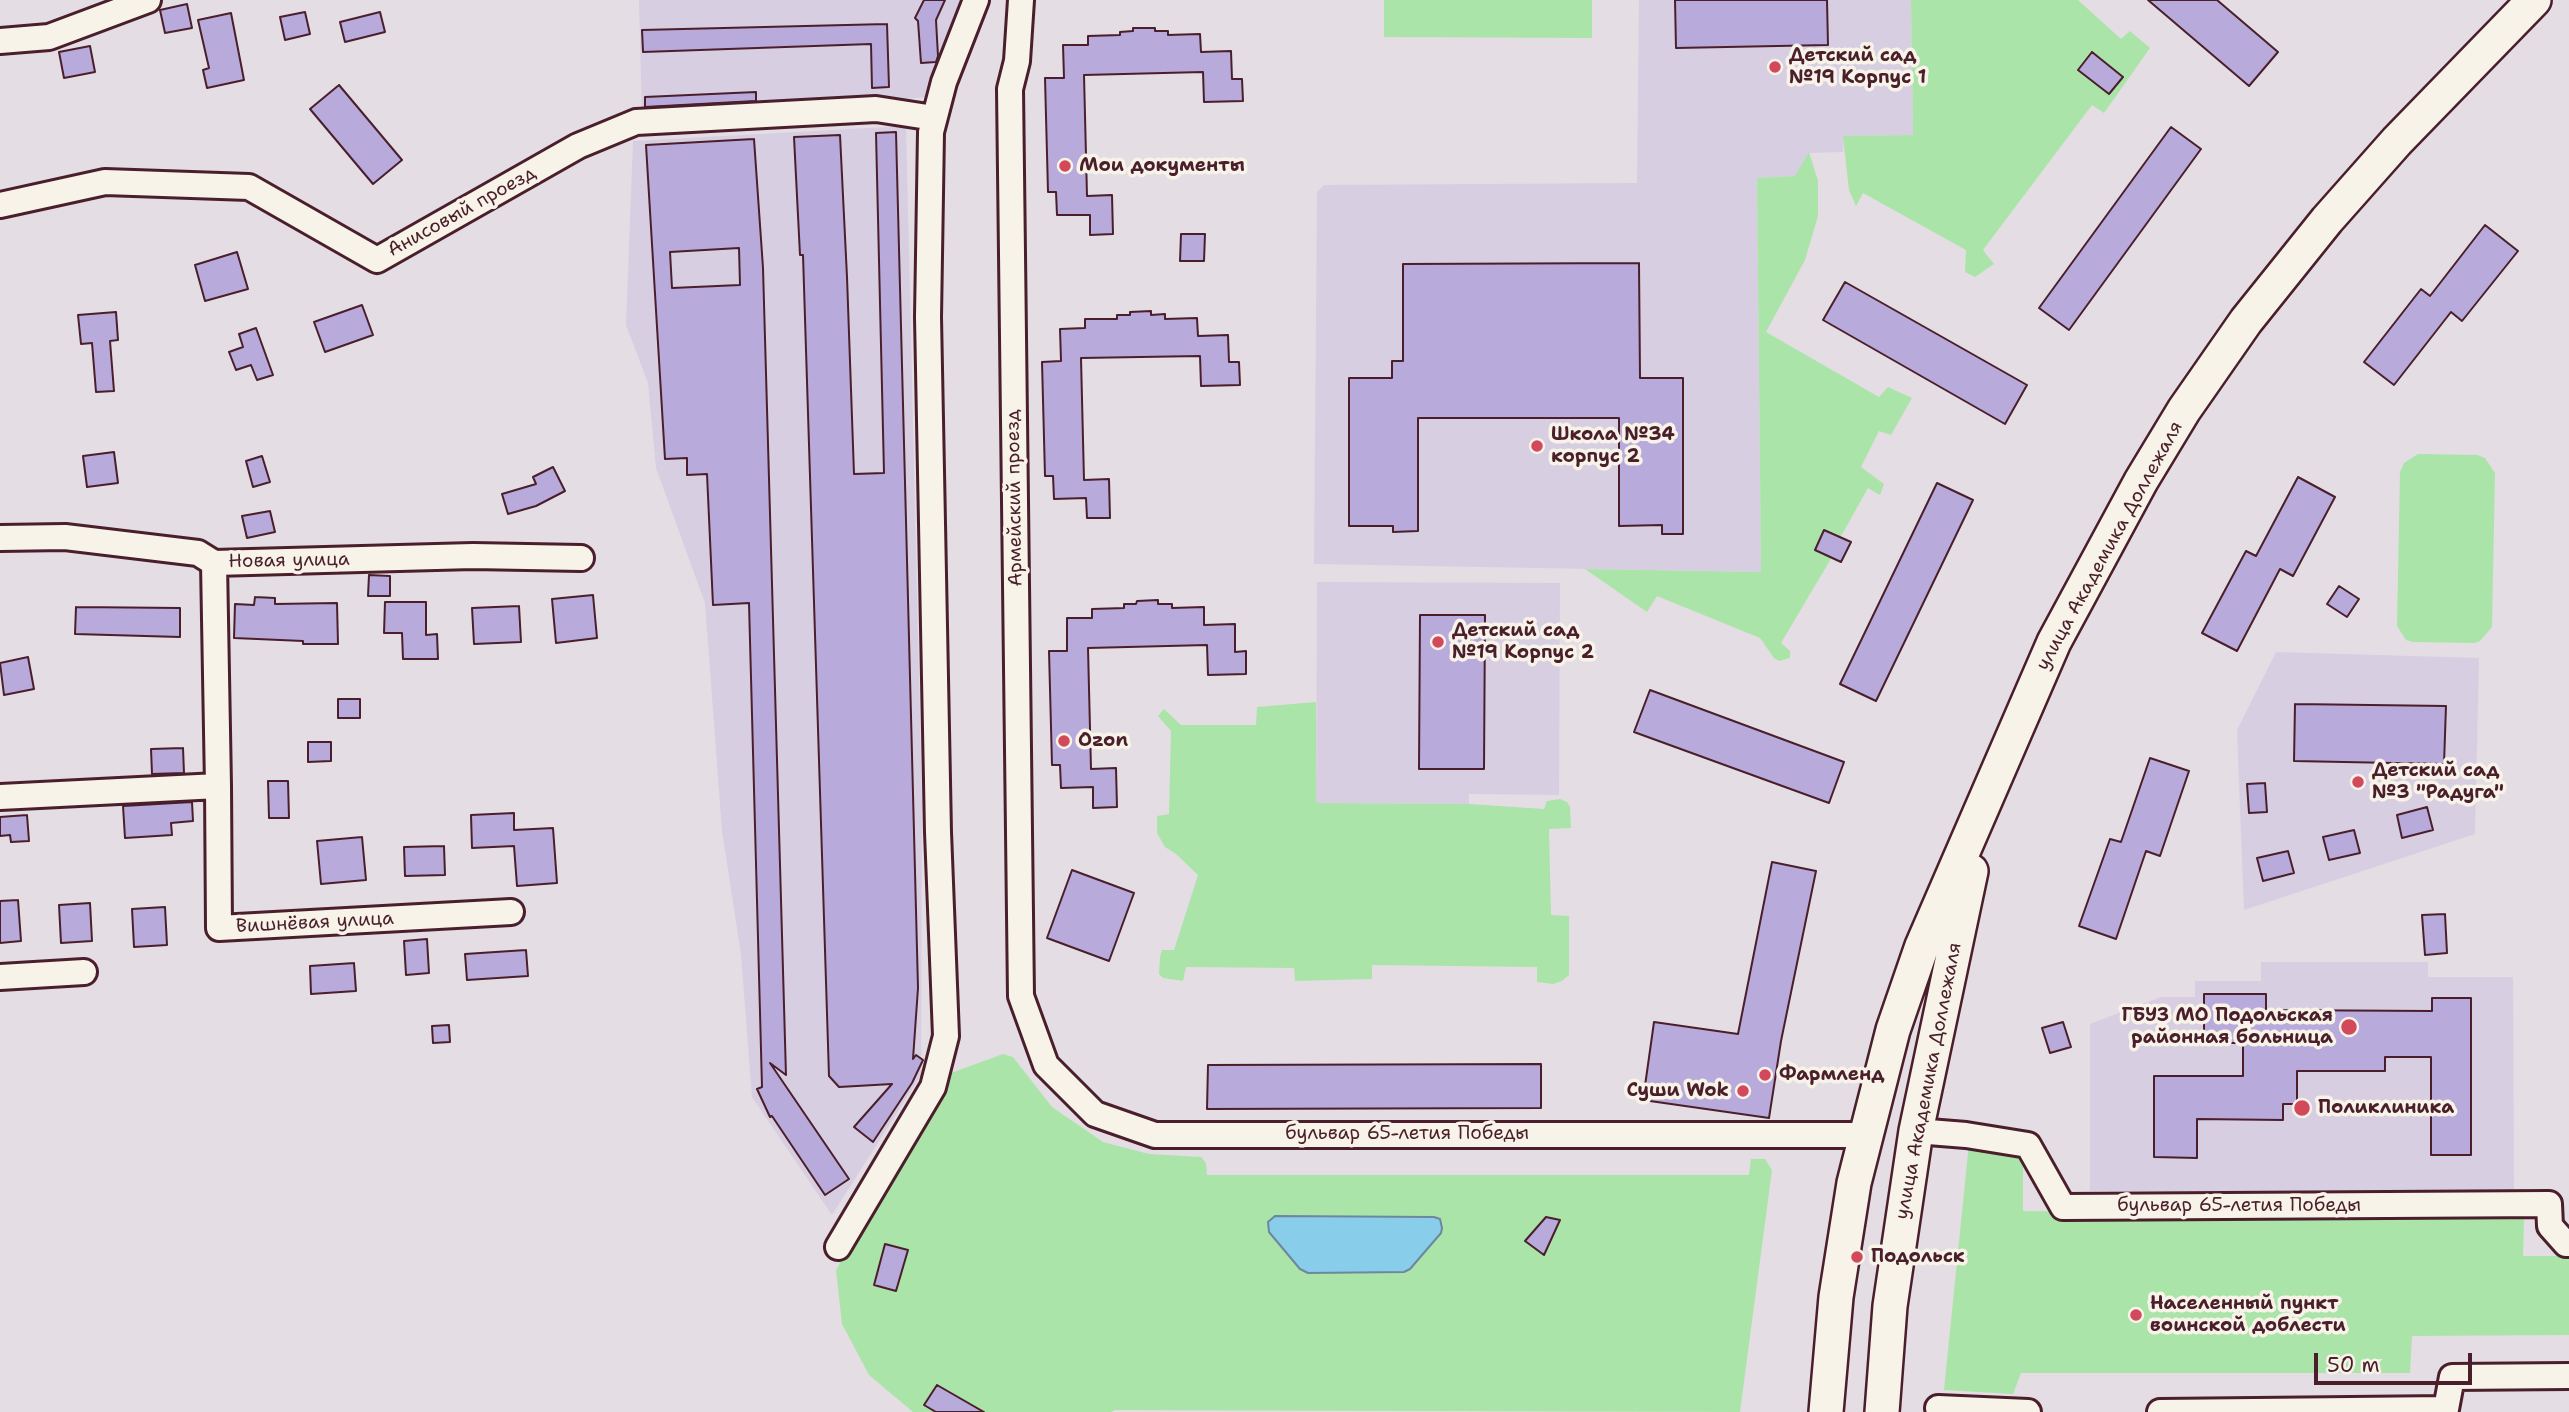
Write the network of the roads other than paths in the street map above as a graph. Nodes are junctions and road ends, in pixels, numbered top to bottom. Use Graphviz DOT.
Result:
graph roads {
  1 [pos="148,0"];
  2 [pos="976,0"];
  3 [pos="1021,0"];
  4 [pos="2534,0"];
  5 [pos="0,41"];
  6 [pos="934,118"];
  7 [pos="0,205"];
  8 [pos="0,538"];
  9 [pos="581,558"];
  10 [pos="214,563"];
  11 [pos="218,786"];
  12 [pos="1988,793"];
  13 [pos="0,797"];
  14 [pos="511,912"];
  15 [pos="84,972"];
  16 [pos="0,977"];
  17 [pos="1021,996"];
  18 [pos="1893,1030"];
  19 [pos="1936,1038"];
  20 [pos="1916,1131"];
  21 [pos="1865,1135"];
  22 [pos="2569,1244"];
  23 [pos="838,1247"];
  24 [pos="2569,1376"];
  25 [pos="1938,1408"];
  26 [pos="1826,1412"];
  27 [pos="1882,1412"];
  28 [pos="2028,1412"];
  29 [pos="2160,1412"];
  1 -- 5 [label="street"];
  2 -- 6 [label="street"];
  3 -- 17 [label="street, Армейский проезд"];
  4 -- 12 [label="main road, улица Академика Доллежаля"];
  6 -- 7 [label="street, Анисовый проезд"];
  6 -- 23 [label="street"];
  8 -- 10 [label="street, Новая улица"];
  9 -- 10 [label="street, Новая улица"];
  10 -- 11 [label="street, Вишнёвая улица"];
  11 -- 13 [label="street"];
  11 -- 14 [label="street, Вишнёвая улица"];
  12 -- 18 [label="main road, улица Академика Доллежаля"];
  12 -- 19 [label="main road, улица Академика Доллежаля"];
  15 -- 16 [label="street"];
  17 -- 21 [label="street, бульвар 65-летия Победы"];
  18 -- 19 [label="main road"];
  18 -- 21 [label="main road, улица Академика Доллежаля"];
  19 -- 20 [label="main road, улица Академика Доллежаля"];
  20 -- 22 [label="street, бульвар 65-летия Победы"];
  20 -- 27 [label="main road, улица Академика Доллежаля"];
  21 -- 26 [label="main road, улица Академика Доллежаля"];
  24 -- 29 [label="street"];
  25 -- 28 [label="street"];
}
